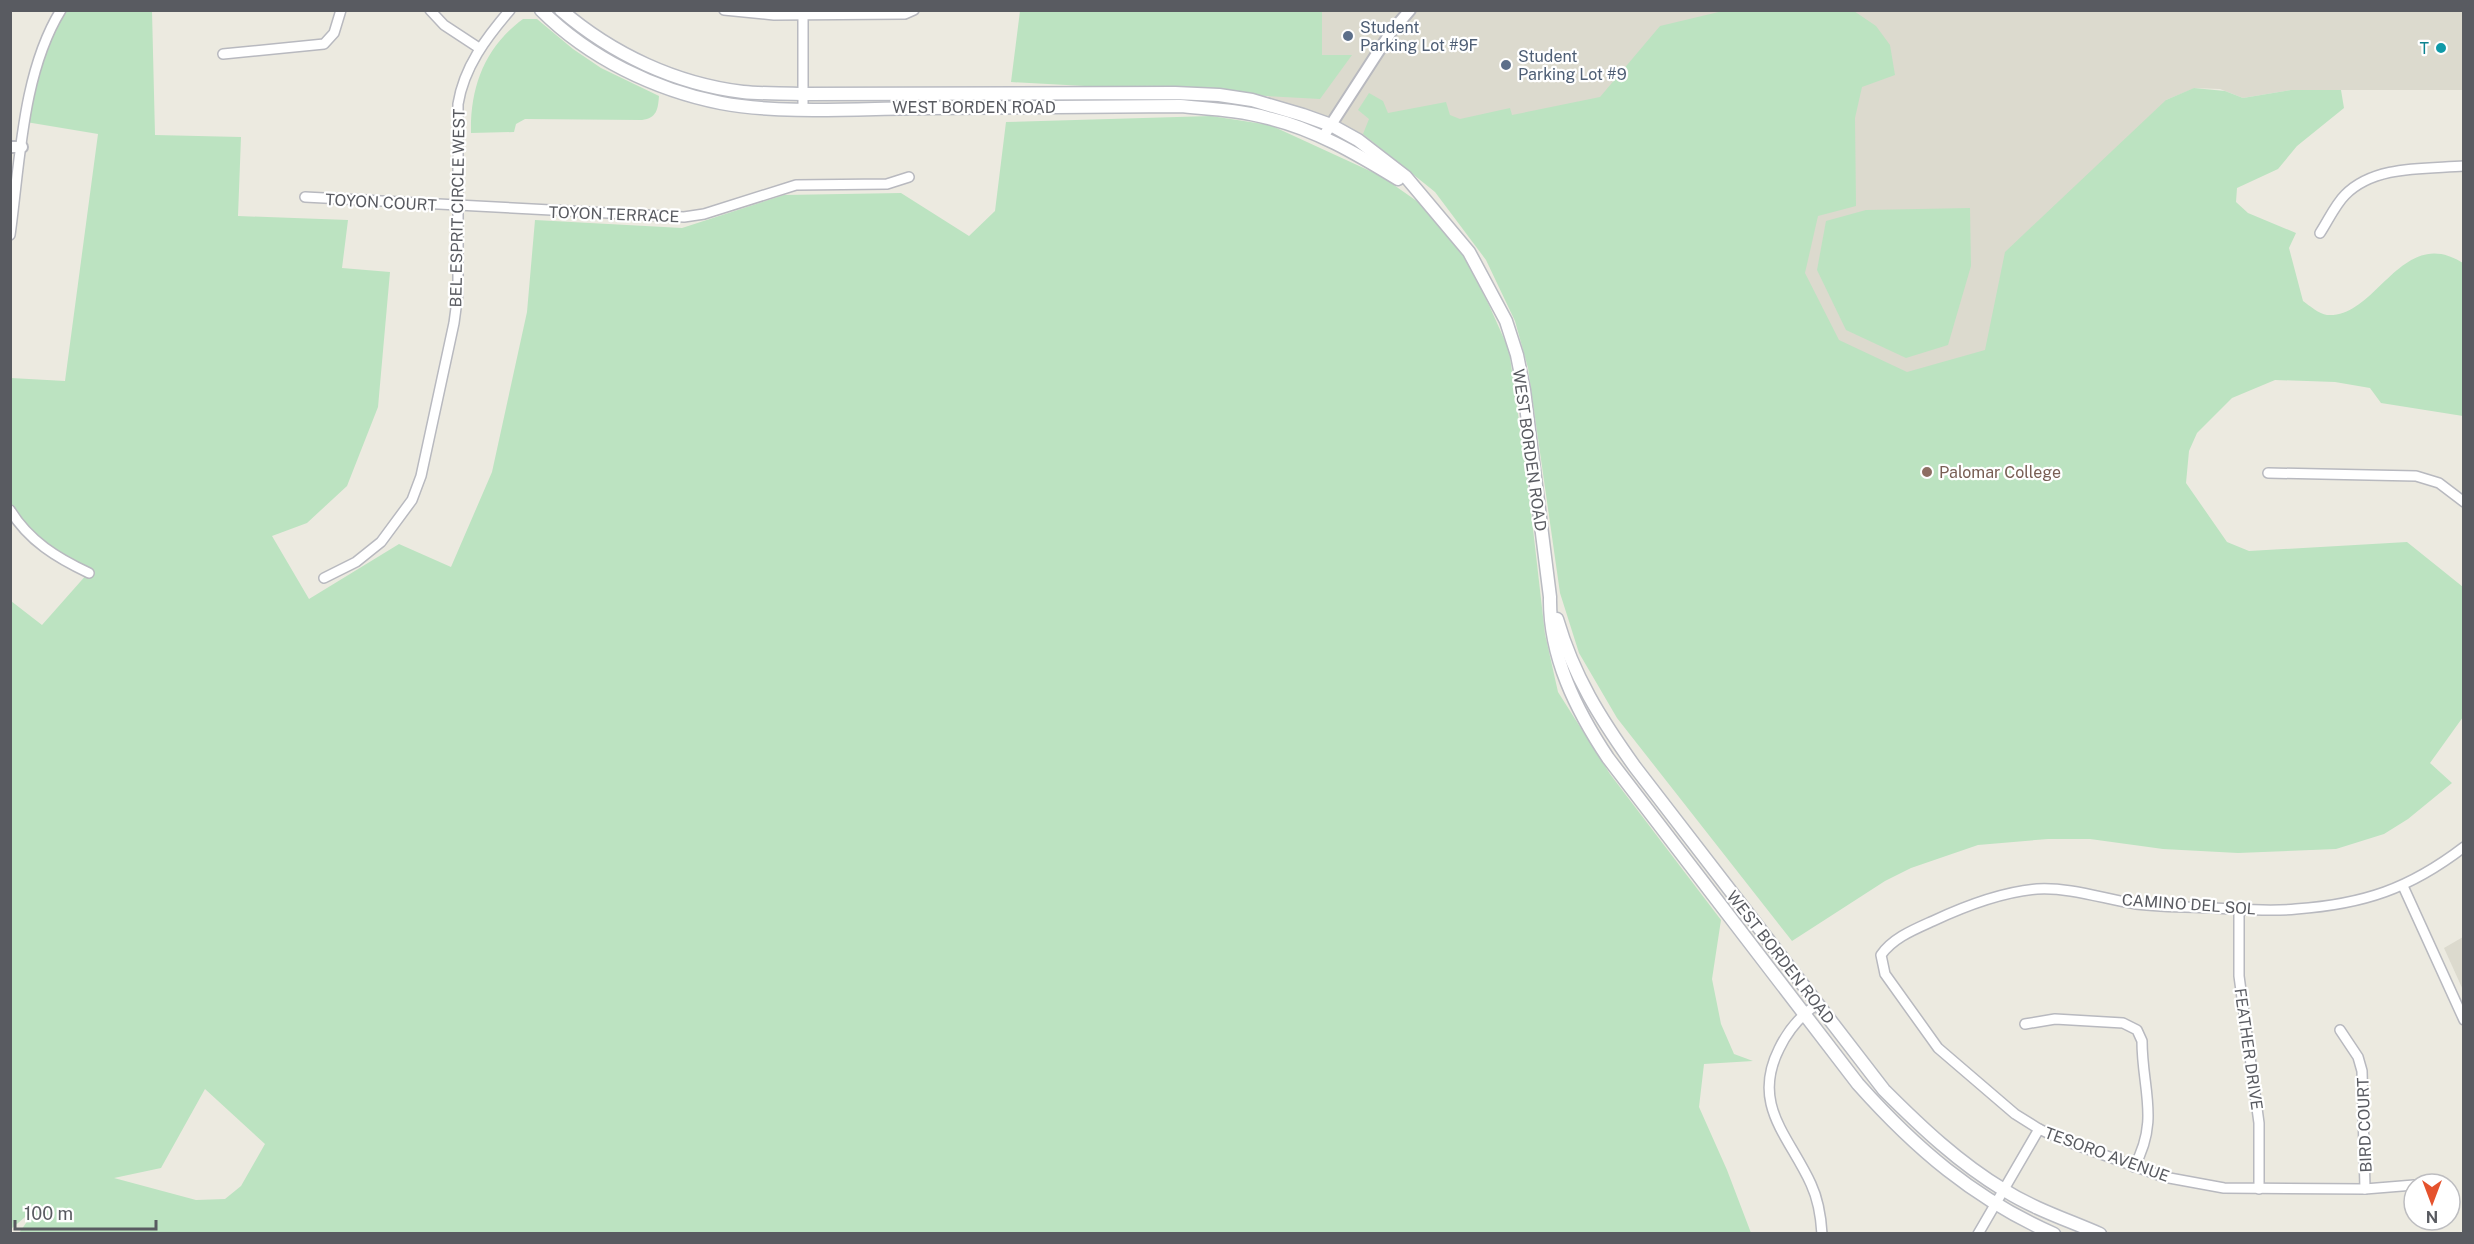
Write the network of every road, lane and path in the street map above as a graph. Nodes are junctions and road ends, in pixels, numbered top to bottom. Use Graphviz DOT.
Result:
graph roads {
  1 [pos="61,10"];
  2 [pos="341,10"];
  3 [pos="430,10"];
  4 [pos="510,10"];
  5 [pos="541,10"];
  6 [pos="561,10"];
  7 [pos="724,10"];
  8 [pos="914,10"];
  9 [pos="1410,10"];
  10 [pos="803,15"];
  11 [pos="479,48"];
  12 [pos="223,54"];
  13 [pos="803,94"];
  14 [pos="803,108"];
  15 [pos="1331,125"];
  16 [pos="1323,137"];
  17 [pos="10,147"];
  18 [pos="22,147"];
  19 [pos="2463,166"];
  20 [pos="909,177"];
  21 [pos="1414,189"];
  22 [pos="305,197"];
  23 [pos="458,206"];
  24 [pos="2320,234"];
  25 [pos="10,235"];
  26 [pos="2268,473"];
  27 [pos="2463,502"];
  28 [pos="10,510"];
  29 [pos="88,573"];
  30 [pos="324,578"];
  31 [pos="1550,597"];
  32 [pos="2463,847"];
  33 [pos="2403,886"];
  34 [pos="2239,909"];
  35 [pos="1881,955"];
  36 [pos="1817,1004"];
  37 [pos="1803,1014"];
  38 [pos="2463,1020"];
  39 [pos="2025,1024"];
  40 [pos="2340,1030"];
  41 [pos="2038,1129"];
  42 [pos="2134,1167"];
  43 [pos="2402,1185"];
  44 [pos="2259,1189"];
  45 [pos="2365,1189"];
  46 [pos="2004,1191"];
  47 [pos="1997,1204"];
  48 [pos="1822,1233"];
  49 [pos="1978,1233"];
  50 [pos="2054,1233"];
  51 [pos="2100,1233"];
  1 -- 18 [label="street"];
  2 -- 12 [label="street"];
  3 -- 11 [label="street"];
  4 -- 11 [label="street, BEL ESPRIT CIRCLE WEST"];
  5 -- 14 [label="main road, WEST BORDEN ROAD"];
  6 -- 13 [label="main road, WEST BORDEN ROAD"];
  7 -- 10 [label="street"];
  8 -- 10 [label="street"];
  9 -- 15 [label="street"];
  10 -- 13 [label="street"];
  11 -- 23 [label="street, BEL ESPRIT CIRCLE WEST"];
  13 -- 14 [label="street"];
  13 -- 15 [label="main road, WEST BORDEN ROAD"];
  14 -- 16 [label="main road, WEST BORDEN ROAD"];
  15 -- 16 [label="street"];
  15 -- 21 [label="main road, WEST BORDEN ROAD"];
  16 -- 21 [label="main road, WEST BORDEN ROAD"];
  17 -- 18 [label="street"];
  18 -- 25 [label="street"];
  19 -- 24 [label="street"];
  20 -- 23 [label="street, TOYON TERRACE"];
  21 -- 31 [label="main road, WEST BORDEN ROAD"];
  22 -- 23 [label="street, TOYON COURT"];
  23 -- 30 [label="street, BEL ESPRIT CIRCLE WEST"];
  26 -- 27 [label="street"];
  28 -- 29 [label="street"];
  31 -- 36 [label="main road, WEST BORDEN ROAD"];
  31 -- 37 [label="main road, WEST BORDEN ROAD"];
  32 -- 33 [label="street, CAMINO DEL SOL"];
  33 -- 34 [label="street, CAMINO DEL SOL"];
  33 -- 38 [label="street"];
  34 -- 35 [label="street, CAMINO DEL SOL"];
  34 -- 44 [label="street, FEATHER DRIVE"];
  35 -- 41 [label="street, TESORO AVENUE"];
  36 -- 37 [label="street"];
  36 -- 46 [label="main road, WEST BORDEN ROAD"];
  37 -- 47 [label="main road, WEST BORDEN ROAD"];
  37 -- 48 [label="street"];
  39 -- 42 [label="street"];
  40 -- 45 [label="street, BIRD COURT"];
  41 -- 42 [label="street, TESORO AVENUE"];
  41 -- 46 [label="street"];
  42 -- 44 [label="street, TESORO AVENUE"];
  43 -- 45 [label="street, TESORO AVENUE"];
  44 -- 45 [label="street, TESORO AVENUE"];
  46 -- 47 [label="street"];
  46 -- 51 [label="main road, WEST BORDEN ROAD"];
  47 -- 49 [label="street"];
  47 -- 50 [label="main road, WEST BORDEN ROAD"];
}
